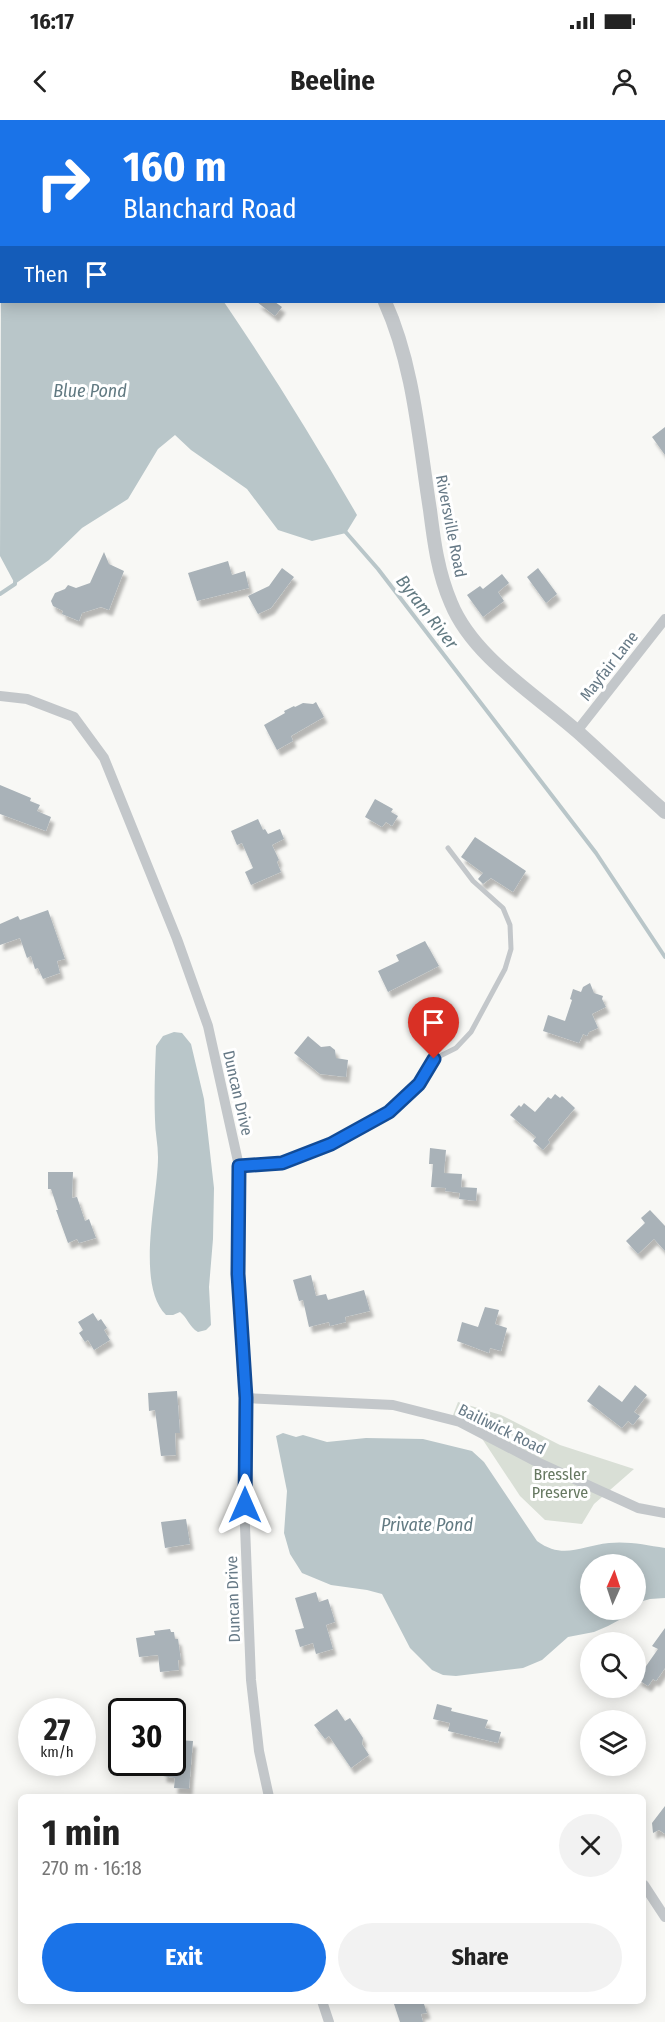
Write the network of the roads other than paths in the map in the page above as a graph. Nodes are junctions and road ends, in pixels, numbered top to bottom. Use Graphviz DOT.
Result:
graph roads {
  1 [pos="385,303"];
  2 [pos="665,619"];
  3 [pos="0,696"];
  4 [pos="577,731"];
  5 [pos="665,812"];
  6 [pos="448,848"];
  7 [pos="434,1059"];
  8 [pos="239,1166"];
  9 [pos="246,1398"];
  10 [pos="665,1513"];
  11 [pos="268,1794"];
  12 [pos="646,1888"];
  13 [pos="665,1917"];
  14 [pos="323,2004"];
  15 [pos="329,2022"];
  1 -- 4 [label="street, Riversville Road"];
  2 -- 4 [label="street, Mayfair Lane"];
  3 -- 8 [label="street, Duncan Drive"];
  4 -- 5 [label="street, Riversville Road"];
  6 -- 7 [label="lane"];
  7 -- 8 [label="street"];
  8 -- 9 [label="street, Duncan Drive"];
  9 -- 10 [label="street, Bailiwick Road"];
  9 -- 11 [label="street, Duncan Drive"];
  12 -- 13 [label="street"];
  14 -- 15 [label="street"];
}
